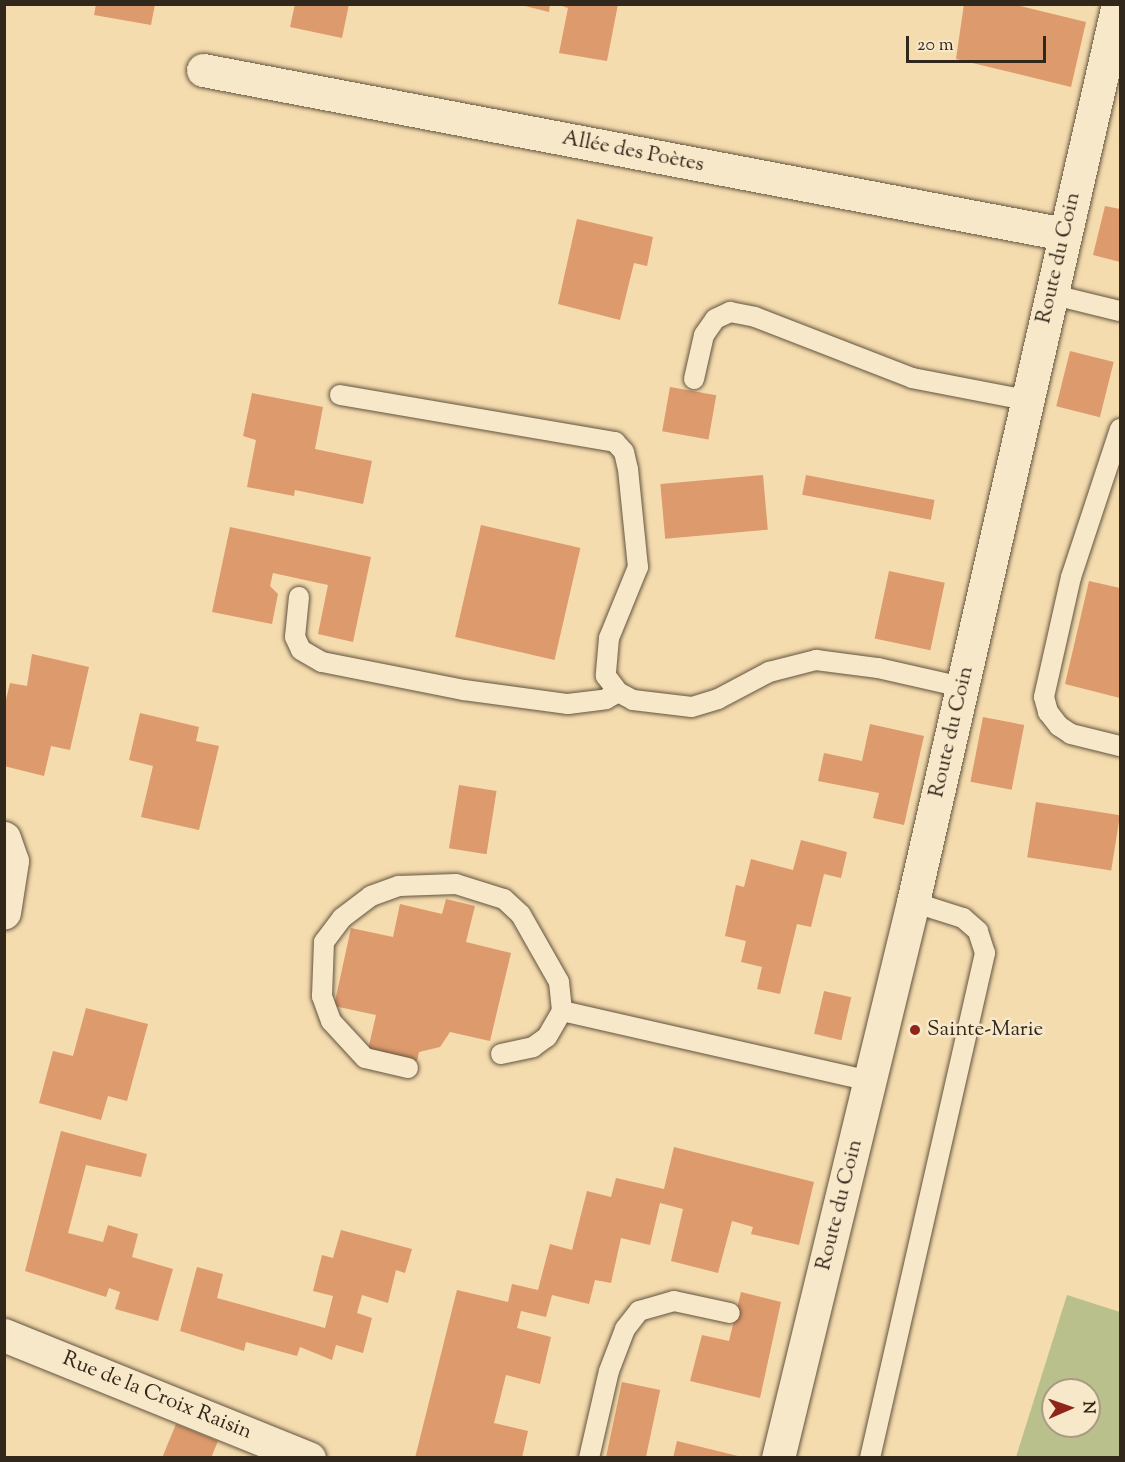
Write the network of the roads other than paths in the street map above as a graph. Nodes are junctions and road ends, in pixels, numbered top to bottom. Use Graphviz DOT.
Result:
graph roads {
  1 [pos="1118,4"];
  2 [pos="203,70"];
  3 [pos="1064,234"];
  4 [pos="1050,294"];
  5 [pos="1120,311"];
  6 [pos="694,379"];
  7 [pos="340,395"];
  8 [pos="1026,400"];
  9 [pos="1120,429"];
  10 [pos="299,597"];
  11 [pos="962,687"];
  12 [pos="618,692"];
  13 [pos="1120,746"];
  14 [pos="4,838"];
  15 [pos="913,902"];
  16 [pos="4,912"];
  17 [pos="562,1011"];
  18 [pos="501,1054"];
  19 [pos="408,1068"];
  20 [pos="870,1081"];
  21 [pos="730,1313"];
  22 [pos="4,1335"];
  23 [pos="309,1458"];
  24 [pos="589,1458"];
  25 [pos="778,1458"];
  26 [pos="870,1458"];
  1 -- 3 [label="main road, Route du Coin"];
  2 -- 3 [label="main road, Allée des Poètes"];
  3 -- 4 [label="main road, Route du Coin"];
  4 -- 5 [label="lane"];
  4 -- 8 [label="main road, Route du Coin"];
  6 -- 8 [label="lane"];
  7 -- 12 [label="lane"];
  8 -- 11 [label="main road, Route du Coin"];
  9 -- 13 [label="lane"];
  10 -- 12 [label="lane"];
  11 -- 12 [label="lane"];
  11 -- 15 [label="main road, Route du Coin"];
  14 -- 16 [label="main road"];
  15 -- 20 [label="main road, Route du Coin"];
  15 -- 26 [label="lane"];
  17 -- 18 [label="lane"];
  17 -- 19 [label="lane"];
  17 -- 20 [label="lane"];
  20 -- 25 [label="main road, Route du Coin"];
  21 -- 24 [label="lane"];
  22 -- 23 [label="main road, Rue de la Croix Raisin"];
}
